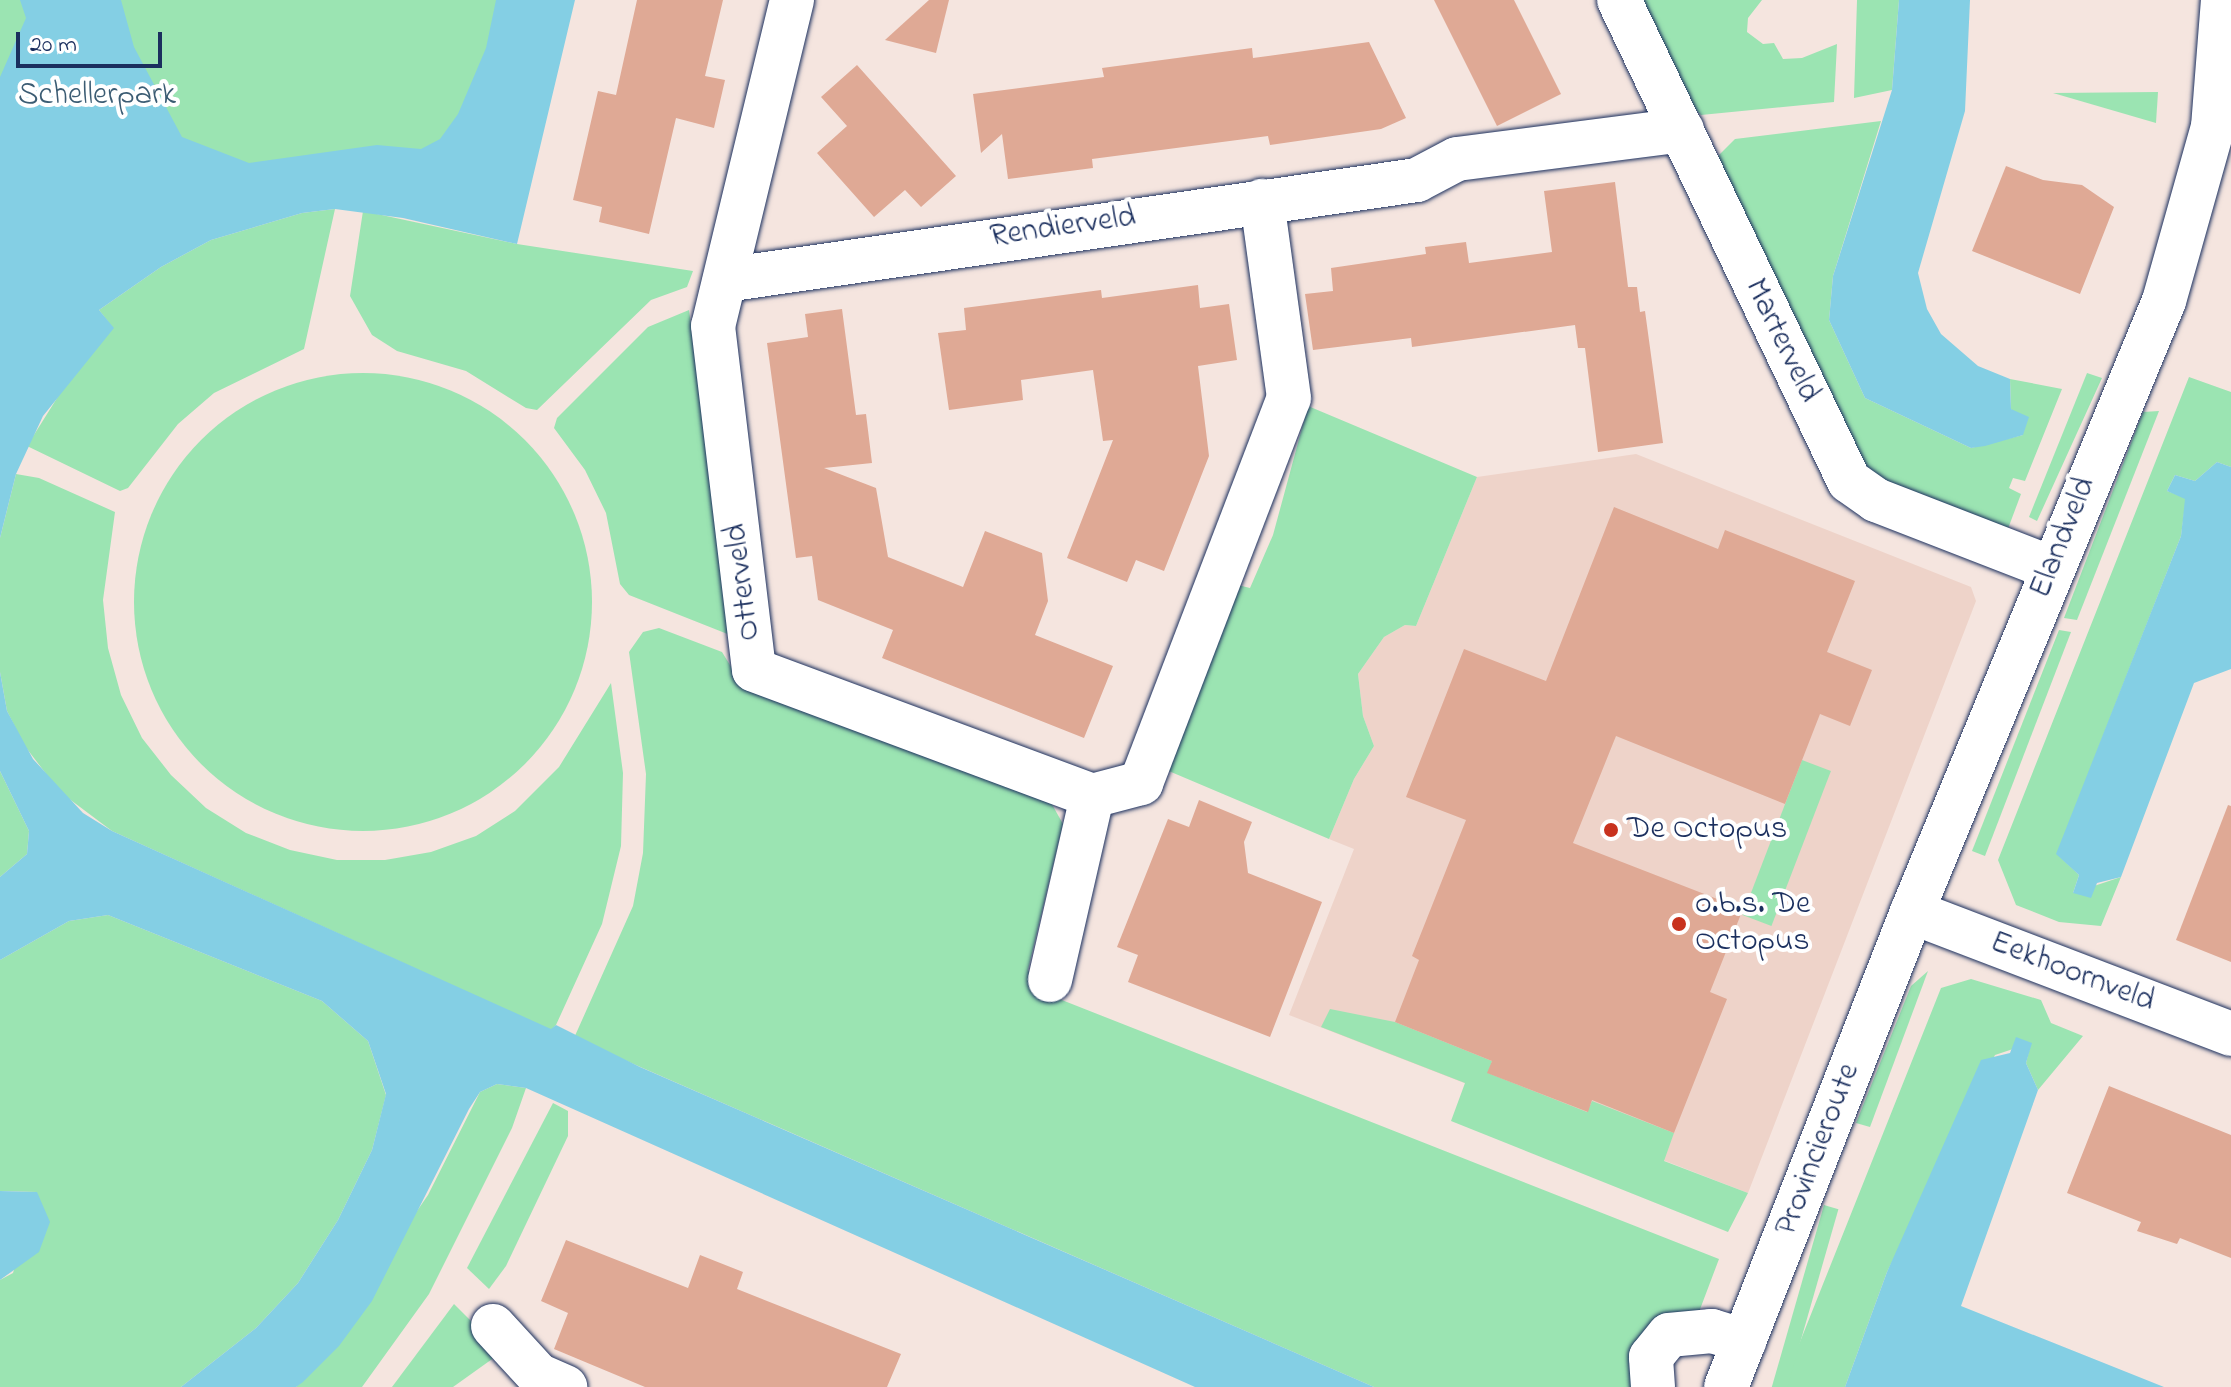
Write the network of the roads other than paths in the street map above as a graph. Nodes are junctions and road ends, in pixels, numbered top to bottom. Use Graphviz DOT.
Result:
graph roads {
  1 [pos="792,0"];
  2 [pos="1619,0"];
  3 [pos="2223,0"];
  4 [pos="1682,130"];
  5 [pos="2219,164"];
  6 [pos="1262,201"];
  7 [pos="725,280"];
  8 [pos="2051,568"];
  9 [pos="1092,796"];
  10 [pos="1912,912"];
  11 [pos="1050,980"];
  12 [pos="2231,1034"];
  13 [pos="493,1326"];
  14 [pos="1744,1341"];
  15 [pos="565,1387"];
  16 [pos="1653,1387"];
  17 [pos="1726,1387"];
  1 -- 7 [label="street"];
  2 -- 4 [label="street, Marterveld"];
  3 -- 5 [label="street, Elandveld"];
  4 -- 6 [label="street, Rendierveld"];
  4 -- 8 [label="street, Marterveld"];
  5 -- 8 [label="street, Elandveld"];
  6 -- 7 [label="street, Rendierveld"];
  6 -- 9 [label="street"];
  7 -- 9 [label="street, Otterveld"];
  8 -- 10 [label="street, Elandveld"];
  9 -- 11 [label="street"];
  10 -- 12 [label="street, Eekhoornveld"];
  10 -- 14 [label="street, Provincieroute"];
  13 -- 15 [label="street"];
  14 -- 16 [label="street"];
  14 -- 17 [label="street, Provincieroute"];
}
